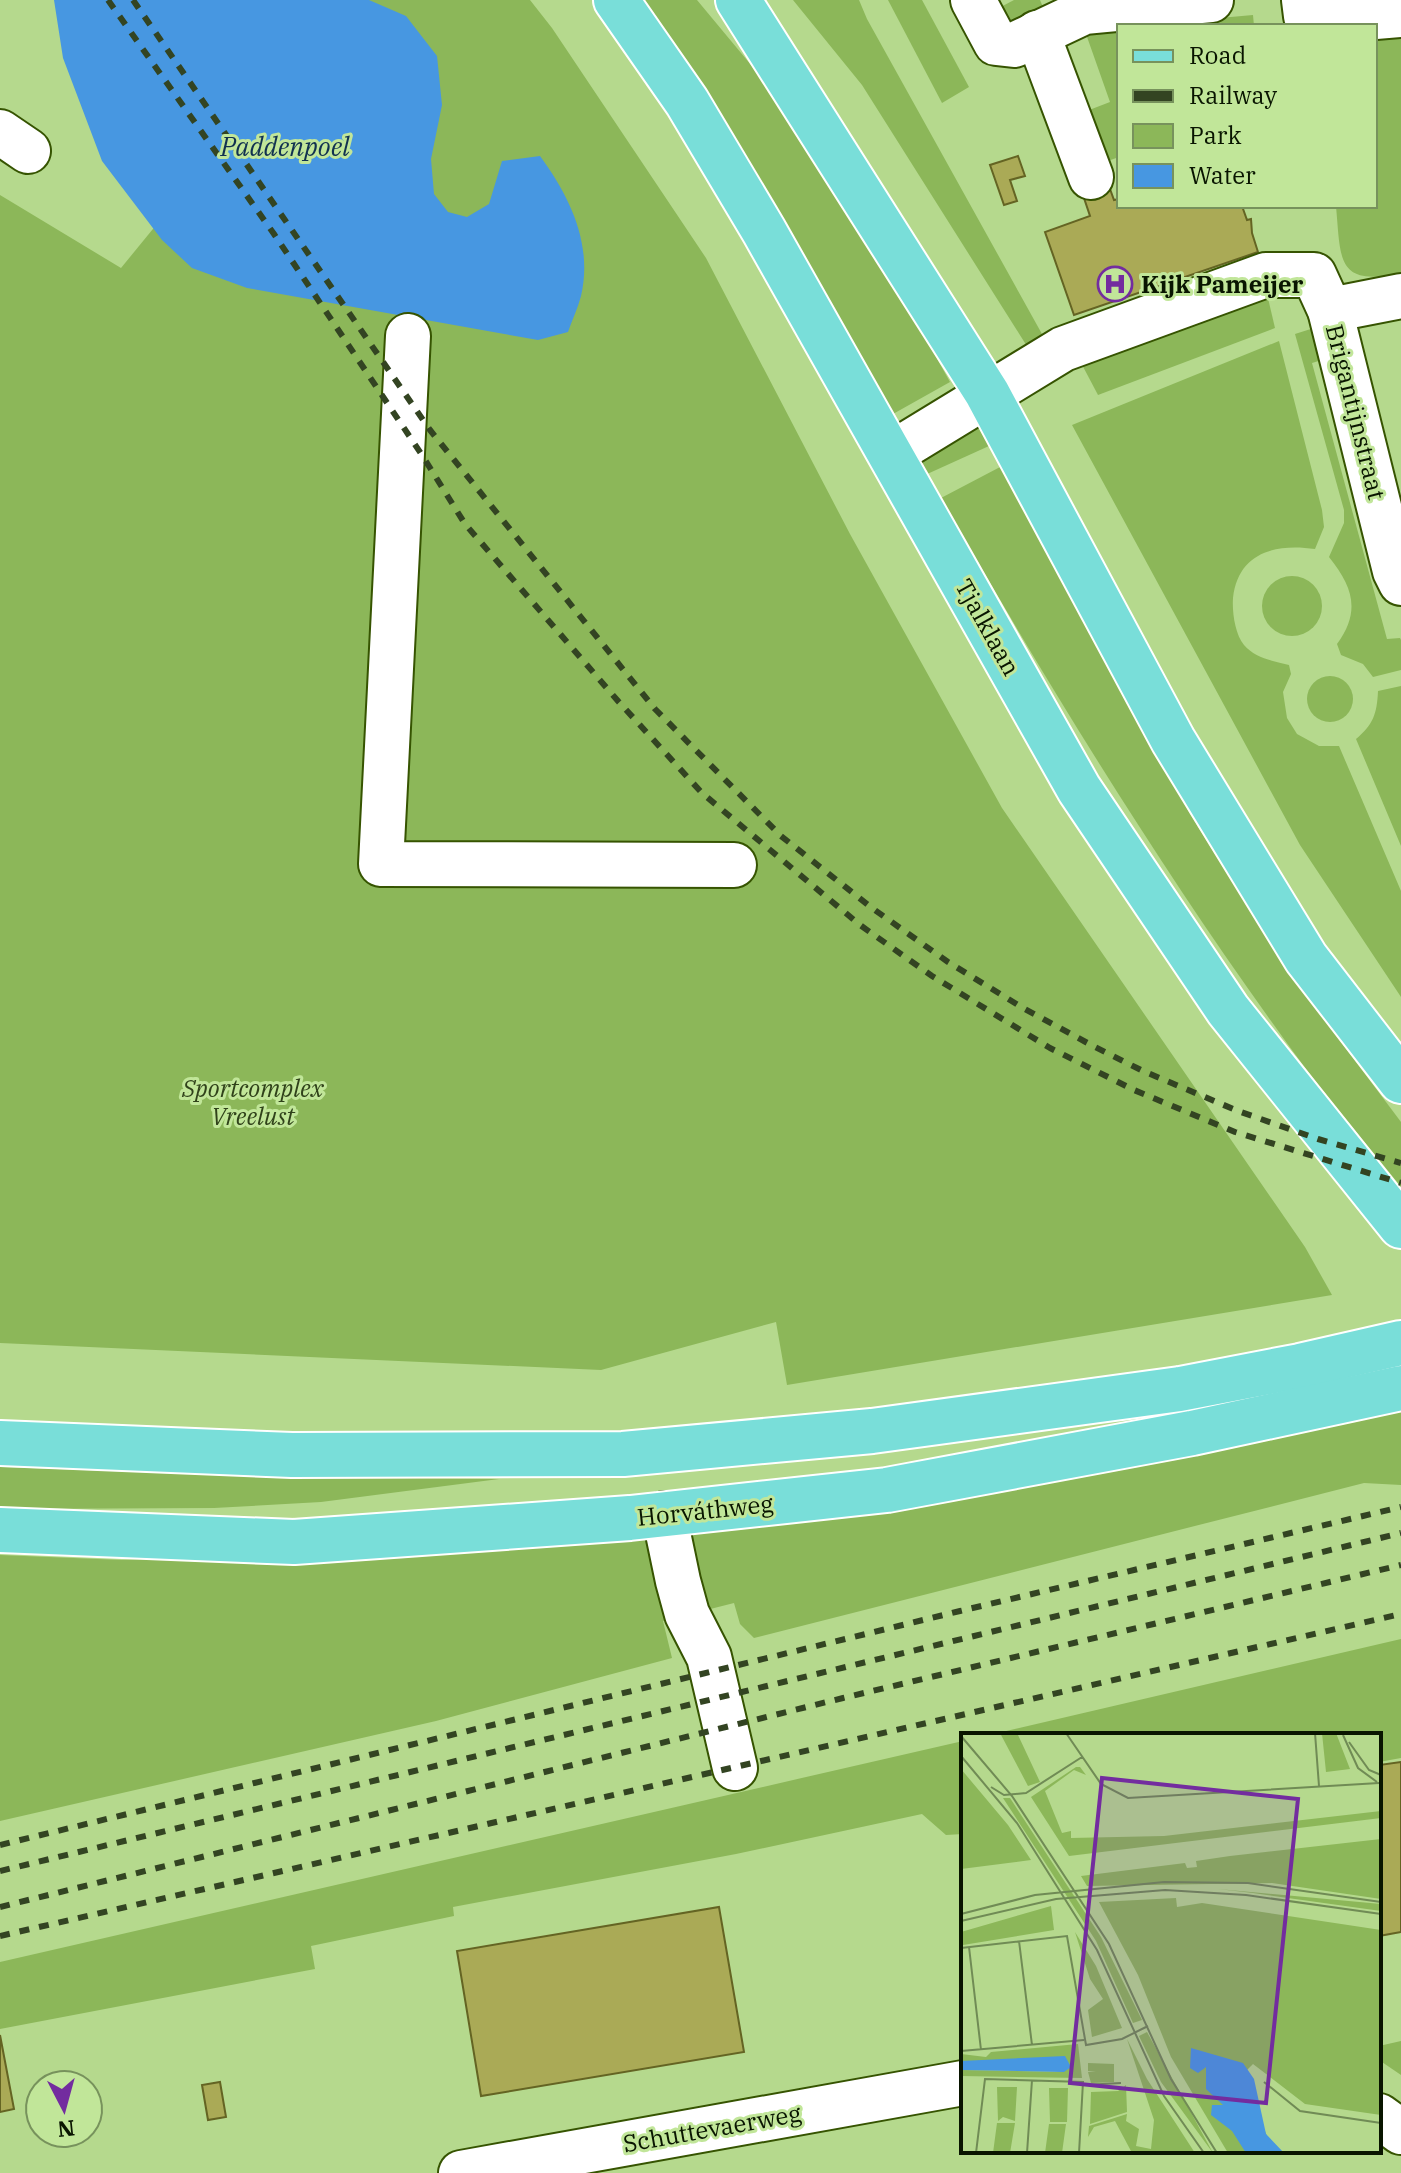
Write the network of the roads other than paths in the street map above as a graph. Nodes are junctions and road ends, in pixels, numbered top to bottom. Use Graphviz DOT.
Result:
graph roads {
  1 [pos="616,0"];
  2 [pos="738,0"];
  3 [pos="973,0"];
  4 [pos="1211,0"];
  5 [pos="1305,8"];
  6 [pos="1401,15"];
  7 [pos="1037,33"];
  8 [pos="1091,177"];
  9 [pos="1401,296"];
  10 [pos="1330,310"];
  11 [pos="408,336"];
  12 [pos="987,393"];
  13 [pos="891,454"];
  14 [pos="1401,583"];
  15 [pos="734,865"];
  16 [pos="1401,1081"];
  17 [pos="1401,1226"];
  18 [pos="1401,1343"];
  19 [pos="1401,1388"];
  20 [pos="0,1443"];
  21 [pos="664,1514"];
  22 [pos="0,1530"];
  23 [pos="735,1768"];
  24 [pos="961,2083"];
  25 [pos="1381,2117"];
  26 [pos="1401,2132"];
  27 [pos="461,2173"];
  1 -- 13 [label="main road, Tjalklaan"];
  2 -- 12 [label="main road"];
  3 -- 7 [label="street"];
  4 -- 7 [label="street"];
  5 -- 6 [label="street"];
  7 -- 8 [label="street"];
  9 -- 10 [label="street"];
  10 -- 12 [label="street, Brigantijnstraat"];
  10 -- 14 [label="street, Brigantijnstraat"];
  11 -- 15 [label="street"];
  12 -- 13 [label="street, Brigantijnstraat"];
  12 -- 16 [label="main road"];
  13 -- 17 [label="main road, Tjalklaan"];
  18 -- 20 [label="main road"];
  19 -- 21 [label="main road, Horváthweg"];
  21 -- 22 [label="main road, Horváthweg"];
  21 -- 23 [label="street"];
  24 -- 27 [label="street, Schuttevaerweg"];
  25 -- 26 [label="street"];
}
